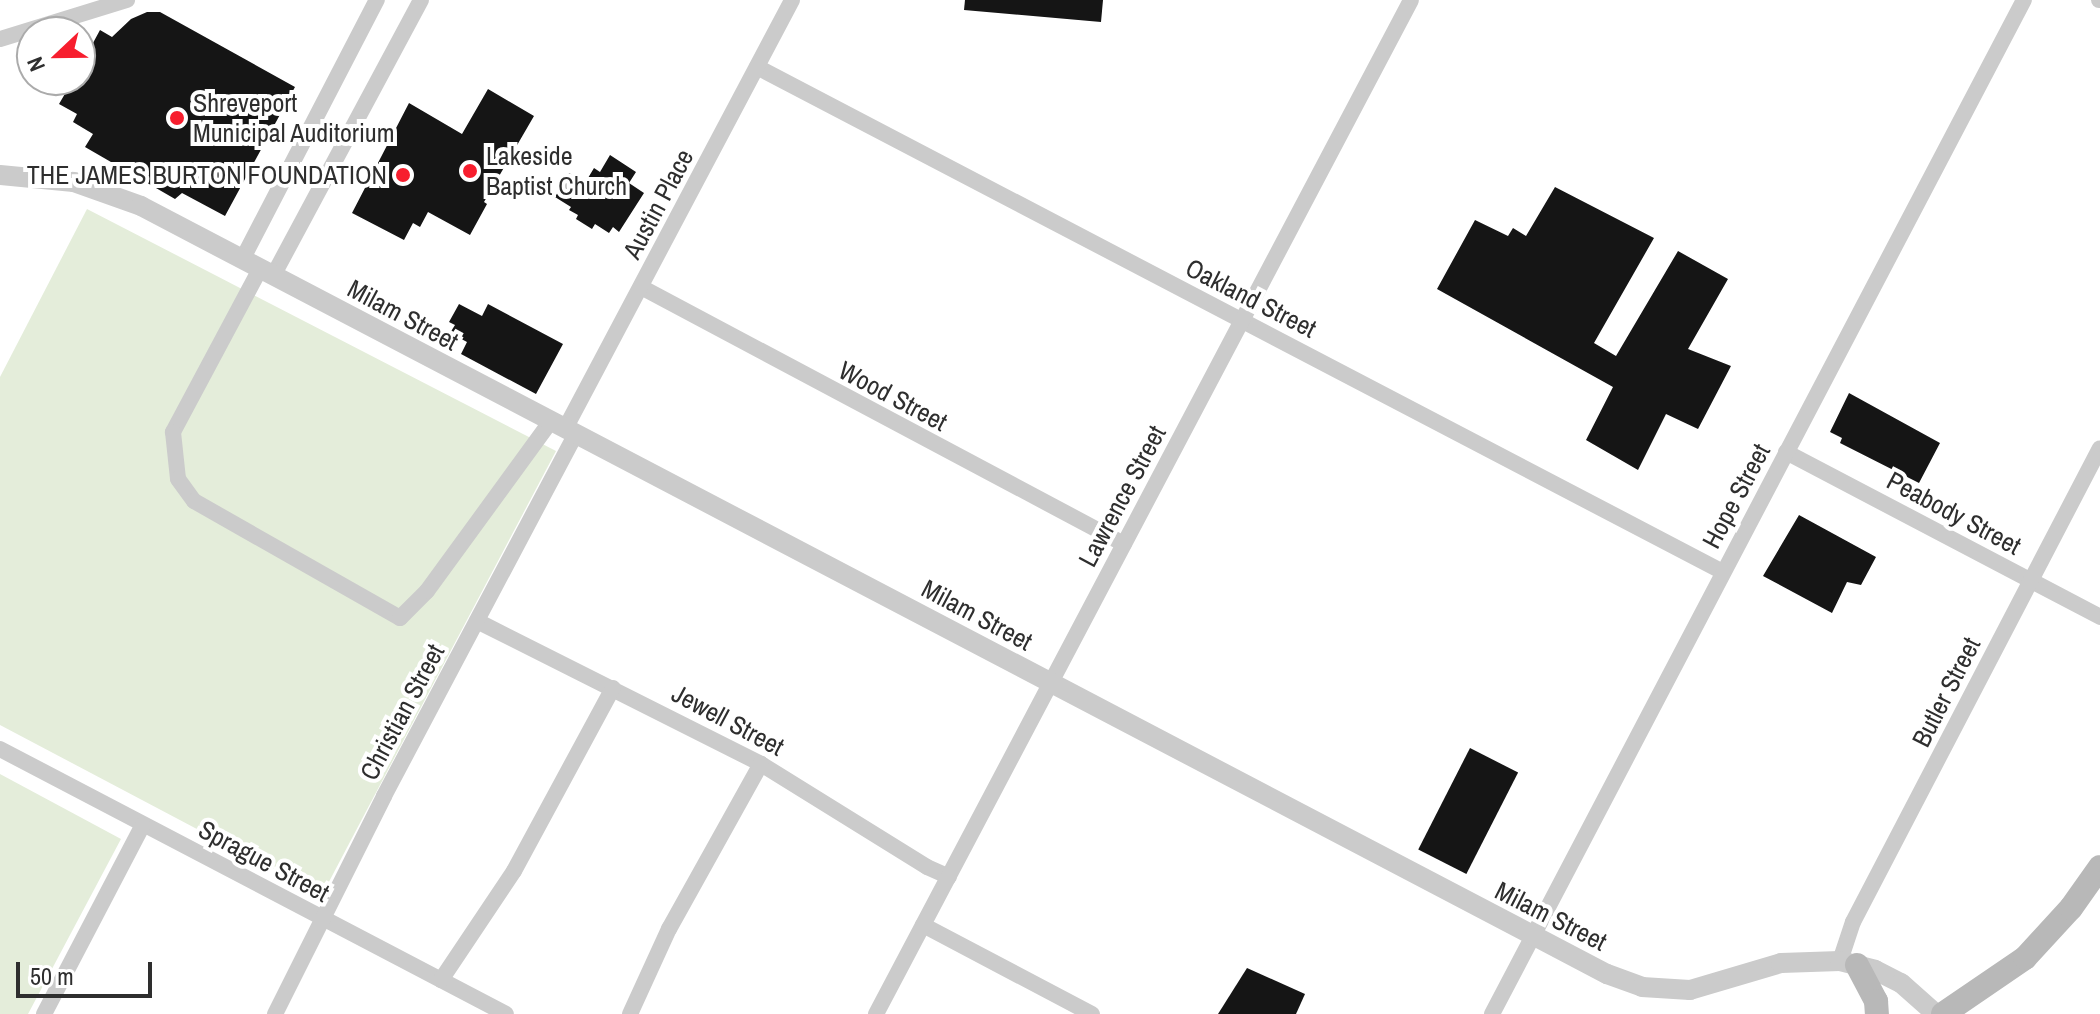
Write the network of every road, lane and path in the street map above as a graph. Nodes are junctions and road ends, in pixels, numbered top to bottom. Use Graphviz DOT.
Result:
graph roads {
  1 [pos="127,0"];
  2 [pos="377,0"];
  3 [pos="421,0"];
  4 [pos="792,0"];
  5 [pos="1411,0"];
  6 [pos="2024,0"];
  7 [pos="0,39"];
  8 [pos="757,67"];
  9 [pos="0,175"];
  10 [pos="259,268"];
  11 [pos="641,287"];
  12 [pos="1241,320"];
  13 [pos="564,428"];
  14 [pos="2100,448"];
  15 [pos="1786,452"];
  16 [pos="1124,544"];
  17 [pos="1723,572"];
  18 [pos="2030,580"];
  19 [pos="2100,617"];
  20 [pos="477,621"];
  21 [pos="1050,683"];
  22 [pos="613,688"];
  23 [pos="0,749"];
  24 [pos="761,764"];
  25 [pos="143,825"];
  26 [pos="2100,867"];
  27 [pos="949,877"];
  28 [pos="322,919"];
  29 [pos="923,925"];
  30 [pos="1532,936"];
  31 [pos="1848,963"];
  32 [pos="441,980"];
  33 [pos="44,1014"];
  34 [pos="275,1014"];
  35 [pos="506,1014"];
  36 [pos="630,1014"];
  37 [pos="876,1014"];
  38 [pos="1092,1014"];
  39 [pos="1492,1014"];
  40 [pos="1877,1014"];
  41 [pos="1936,1014"];
  42 [pos="1943,1014"];
  1 -- 7 [label="street"];
  2 -- 10 [label="street"];
  3 -- 10 [label="street"];
  4 -- 8 [label="street, Austin Place"];
  5 -- 12 [label="street, Lawrence Street"];
  6 -- 15 [label="street, Hope Street"];
  8 -- 11 [label="street, Austin Place"];
  8 -- 12 [label="street, Oakland Street"];
  9 -- 10 [label="street, Milam Street"];
  10 -- 13 [label="street, Milam Street"];
  10 -- 13 [label="street"];
  11 -- 13 [label="street, Austin Place"];
  11 -- 16 [label="street, Wood Street"];
  12 -- 16 [label="street, Lawrence Street"];
  12 -- 17 [label="street, Oakland Street"];
  13 -- 20 [label="street, Christian Street"];
  13 -- 21 [label="street, Milam Street"];
  14 -- 18 [label="street, Butler Street"];
  15 -- 17 [label="street, Hope Street"];
  15 -- 18 [label="street, Peabody Street"];
  16 -- 21 [label="street, Lawrence Street"];
  17 -- 30 [label="street, Hope Street"];
  18 -- 19 [label="street, Peabody Street"];
  18 -- 31 [label="street, Butler Street"];
  20 -- 22 [label="street, Jewell Street"];
  20 -- 28 [label="street, Christian Street"];
  21 -- 27 [label="street, Lawrence Street"];
  21 -- 30 [label="street, Milam Street"];
  22 -- 24 [label="street, Jewell Street"];
  22 -- 32 [label="street"];
  23 -- 25 [label="street, Sprague Street"];
  24 -- 27 [label="street, Jewell Street"];
  24 -- 36 [label="street"];
  25 -- 28 [label="street, Sprague Street"];
  25 -- 33 [label="street"];
  26 -- 42 [label="main road"];
  27 -- 29 [label="street, Lawrence Street"];
  28 -- 32 [label="street, Sprague Street"];
  28 -- 34 [label="street, Christian Street"];
  29 -- 37 [label="street, Lawrence Street"];
  29 -- 38 [label="street"];
  30 -- 31 [label="street, Milam Street"];
  30 -- 39 [label="street, Hope Street"];
  31 -- 40 [label="main road"];
  31 -- 41 [label="street, Milam Street"];
  32 -- 35 [label="street, Sprague Street"];
}
